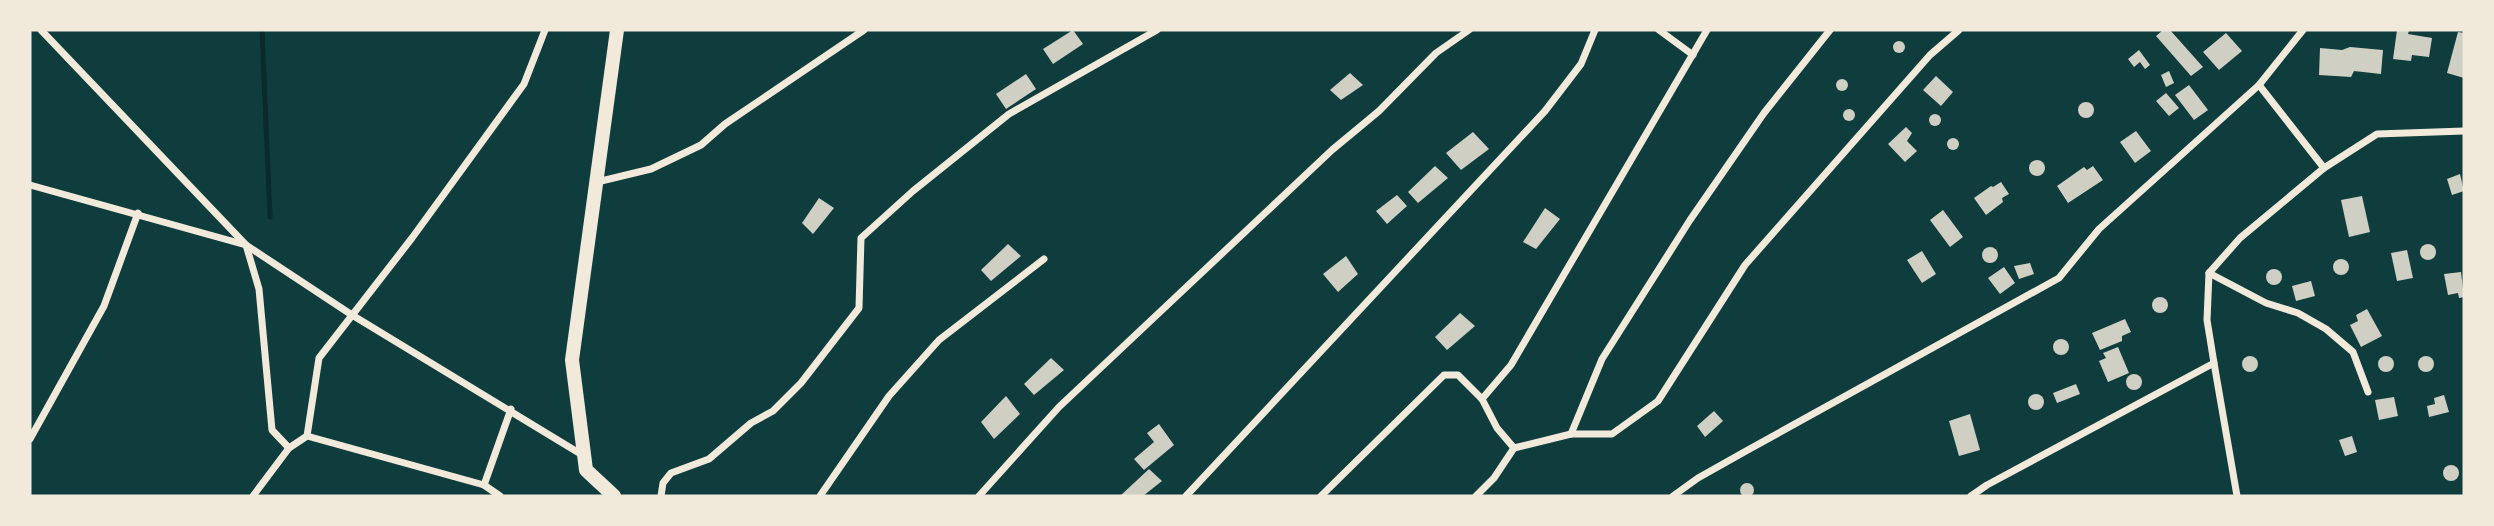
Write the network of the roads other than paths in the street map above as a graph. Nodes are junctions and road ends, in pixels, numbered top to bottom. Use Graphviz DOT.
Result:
graph roads {
  1 [pos="41,30"];
  2 [pos="545,30"];
  3 [pos="617,30"];
  4 [pos="864,30"];
  5 [pos="1157,30"];
  6 [pos="1469,30"];
  7 [pos="1595,30"];
  8 [pos="1659,30"];
  9 [pos="1707,30"];
  10 [pos="1830,30"];
  11 [pos="1959,30"];
  12 [pos="2303,30"];
  13 [pos="1693,55"];
  14 [pos="2259,85"];
  15 [pos="2464,131"];
  16 [pos="2324,167"];
  17 [pos="595,182"];
  18 [pos="30,185"];
  19 [pos="138,213"];
  20 [pos="246,245"];
  21 [pos="1045,259"];
  22 [pos="2209,273"];
  23 [pos="352,315"];
  24 [pos="2214,363"];
  25 [pos="2368,392"];
  26 [pos="1482,398"];
  27 [pos="511,409"];
  28 [pos="1571,434"];
  29 [pos="307,436"];
  30 [pos="30,439"];
  31 [pos="289,448"];
  32 [pos="1514,448"];
  33 [pos="584,456"];
  34 [pos="484,485"];
  35 [pos="253,496"];
  36 [pos="500,496"];
  37 [pos="614,496"];
  38 [pos="661,496"];
  39 [pos="820,496"];
  40 [pos="979,496"];
  41 [pos="1186,496"];
  42 [pos="1321,496"];
  43 [pos="1476,496"];
  44 [pos="1673,496"];
  45 [pos="1970,496"];
  46 [pos="2237,496"];
  1 -- 20 [label="street"];
  2 -- 23 [label="street"];
  3 -- 17 [label="main road"];
  4 -- 17 [label="street"];
  5 -- 38 [label="street"];
  6 -- 40 [label="street"];
  7 -- 41 [label="street"];
  8 -- 13 [label="street"];
  9 -- 13 [label="street"];
  10 -- 28 [label="street"];
  11 -- 28 [label="street"];
  12 -- 14 [label="street"];
  13 -- 26 [label="street"];
  14 -- 16 [label="street"];
  14 -- 44 [label="street"];
  15 -- 16 [label="street"];
  16 -- 22 [label="street"];
  17 -- 33 [label="main road"];
  18 -- 19 [label="street"];
  19 -- 20 [label="street"];
  19 -- 30 [label="street"];
  20 -- 23 [label="street"];
  20 -- 31 [label="street"];
  21 -- 39 [label="street"];
  22 -- 24 [label="street"];
  22 -- 25 [label="street"];
  23 -- 27 [label="street"];
  23 -- 29 [label="street"];
  24 -- 45 [label="street"];
  24 -- 46 [label="street"];
  26 -- 32 [label="street"];
  26 -- 42 [label="street"];
  27 -- 33 [label="street"];
  27 -- 34 [label="street"];
  28 -- 32 [label="street"];
  29 -- 31 [label="street"];
  29 -- 34 [label="street"];
  31 -- 35 [label="street"];
  32 -- 43 [label="street"];
  33 -- 37 [label="main road"];
  34 -- 36 [label="street"];
}
